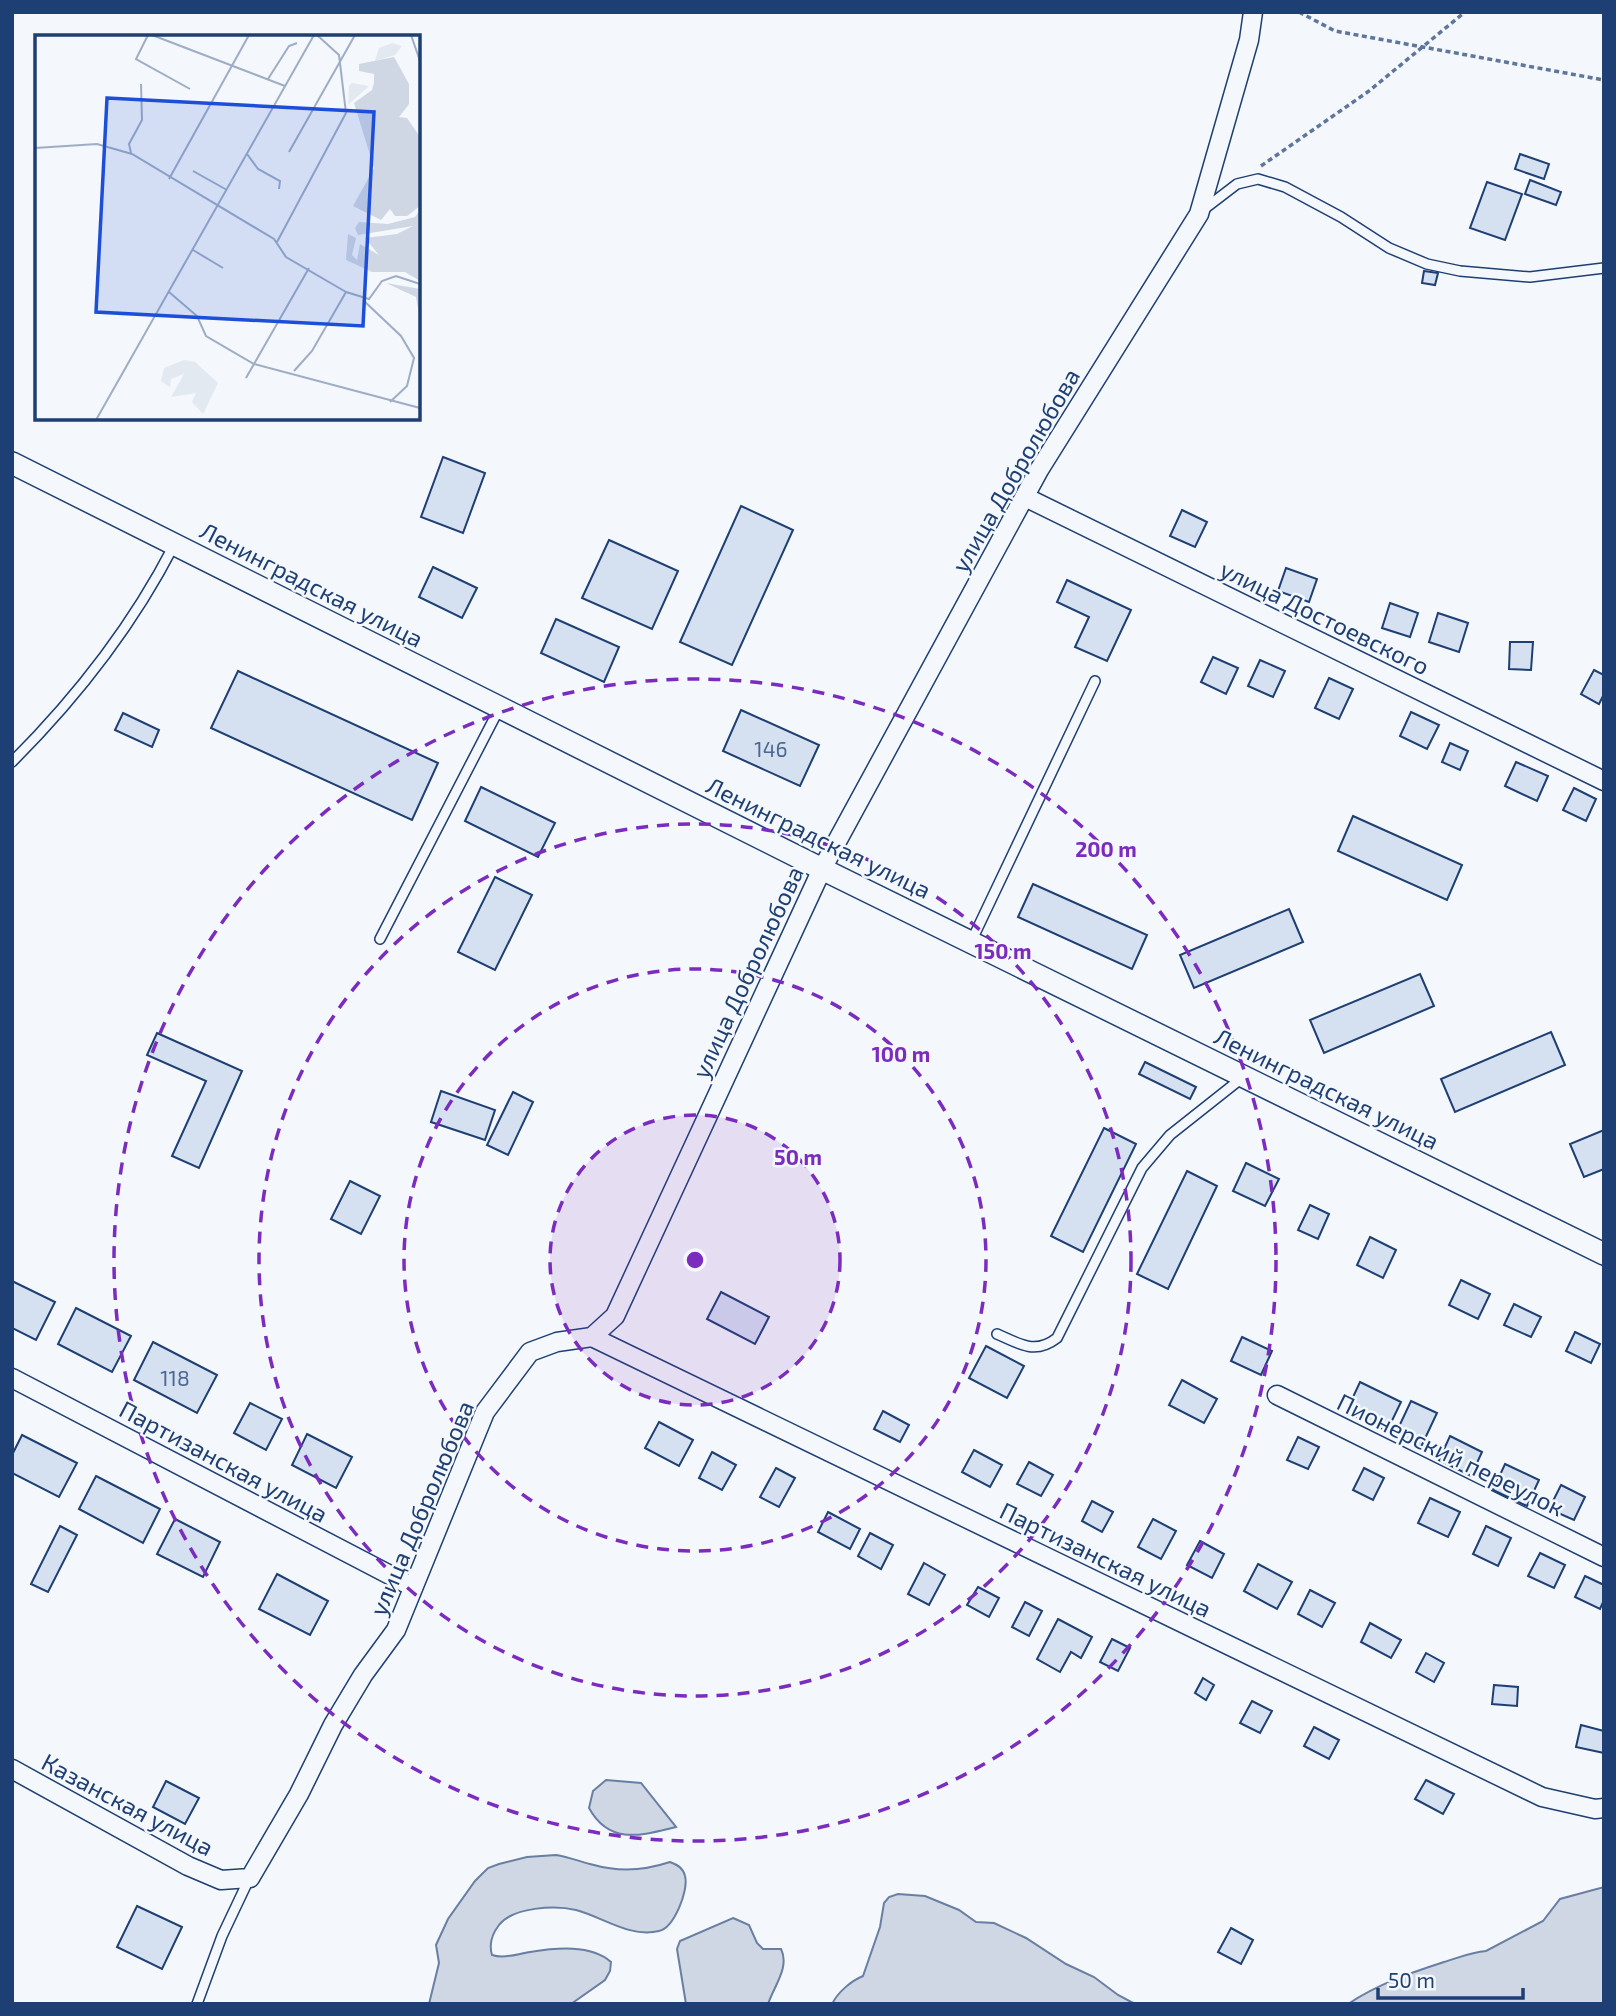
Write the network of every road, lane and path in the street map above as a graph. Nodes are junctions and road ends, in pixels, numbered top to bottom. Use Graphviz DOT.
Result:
graph roads {
  1 [pos="1253,12"];
  2 [pos="1299,12"];
  3 [pos="1465,12"];
  4 [pos="1423,47"];
  5 [pos="1604,80"];
  6 [pos="1237,184"];
  7 [pos="1199,214"];
  8 [pos="1604,268"];
  9 [pos="12,463"];
  10 [pos="1025,496"];
  11 [pos="174,544"];
  12 [pos="1095,681"];
  13 [pos="499,707"];
  14 [pos="12,762"];
  15 [pos="1604,781"];
  16 [pos="822,869"];
  17 [pos="380,939"];
  18 [pos="971,942"];
  19 [pos="1244,1077"];
  20 [pos="1604,1254"];
  21 [pos="997,1334"];
  22 [pos="592,1337"];
  23 [pos="12,1378"];
  24 [pos="1277,1395"];
  25 [pos="1604,1557"];
  26 [pos="413,1587"];
  27 [pos="12,1769"];
  28 [pos="1604,1808"];
  29 [pos="250,1878"];
  30 [pos="197,2004"];
  1 -- 7 [label="street, улица Добролюбова"];
  2 -- 4 [label="path"];
  3 -- 4 [label="path"];
  4 -- 5 [label="path"];
  4 -- 6 [label="path"];
  6 -- 7 [label="lane"];
  6 -- 8 [label="lane"];
  7 -- 10 [label="street, улица Добролюбова"];
  9 -- 11 [label="street, Ленинградская улица"];
  10 -- 15 [label="street, улица Достоевского"];
  10 -- 16 [label="street, улица Добролюбова"];
  11 -- 13 [label="street, Ленинградская улица"];
  11 -- 14 [label="lane"];
  12 -- 18 [label="lane"];
  13 -- 16 [label="street, Ленинградская улица"];
  13 -- 17 [label="lane"];
  16 -- 18 [label="street, Ленинградская улица"];
  16 -- 22 [label="street, улица Добролюбова"];
  18 -- 19 [label="street, Ленинградская улица"];
  19 -- 20 [label="street, Ленинградская улица"];
  19 -- 21 [label="lane"];
  22 -- 26 [label="street, улица Добролюбова"];
  22 -- 28 [label="street, Партизанская улица"];
  23 -- 26 [label="street, Партизанская улица"];
  24 -- 25 [label="street, Пионерский переулок"];
  26 -- 29 [label="street, улица Добролюбова"];
  27 -- 29 [label="street, Казанская улица"];
  29 -- 30 [label="lane"];
}
